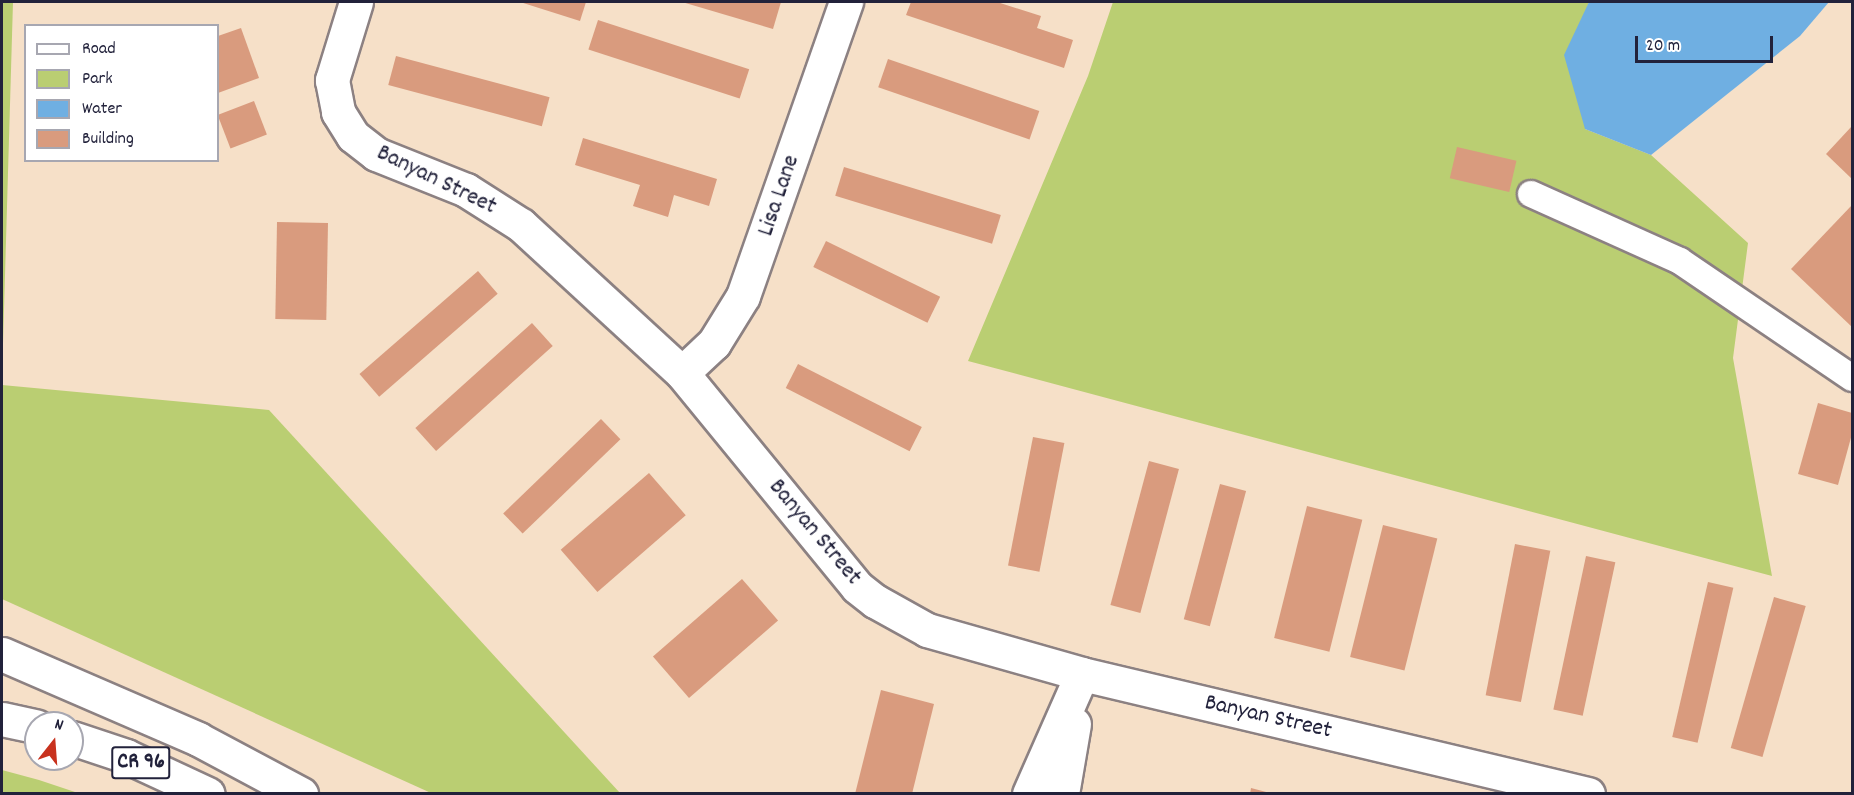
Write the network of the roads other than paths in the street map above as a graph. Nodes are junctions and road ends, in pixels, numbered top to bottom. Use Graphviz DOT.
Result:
graph roads {
  1 [pos="356,2"];
  2 [pos="846,2"];
  3 [pos="1531,194"];
  4 [pos="682,373"];
  5 [pos="1852,378"];
  6 [pos="2,654"];
  7 [pos="1082,674"];
  8 [pos="2,719"];
  9 [pos="24,724"];
  10 [pos="84,742"];
  11 [pos="208,794"];
  12 [pos="301,794"];
  13 [pos="1029,794"];
  14 [pos="1062,794"];
  15 [pos="1588,794"];
  1 -- 4 [label="main road, Banyan Street"];
  2 -- 4 [label="main road, Lisa Lane"];
  3 -- 5 [label="lane"];
  4 -- 7 [label="main road, Banyan Street"];
  6 -- 12 [label="main road"];
  7 -- 13 [label="main road"];
  7 -- 14 [label="main road"];
  7 -- 15 [label="main road, Banyan Street"];
  8 -- 9 [label="main road"];
  10 -- 11 [label="main road, CR 96"];
}
